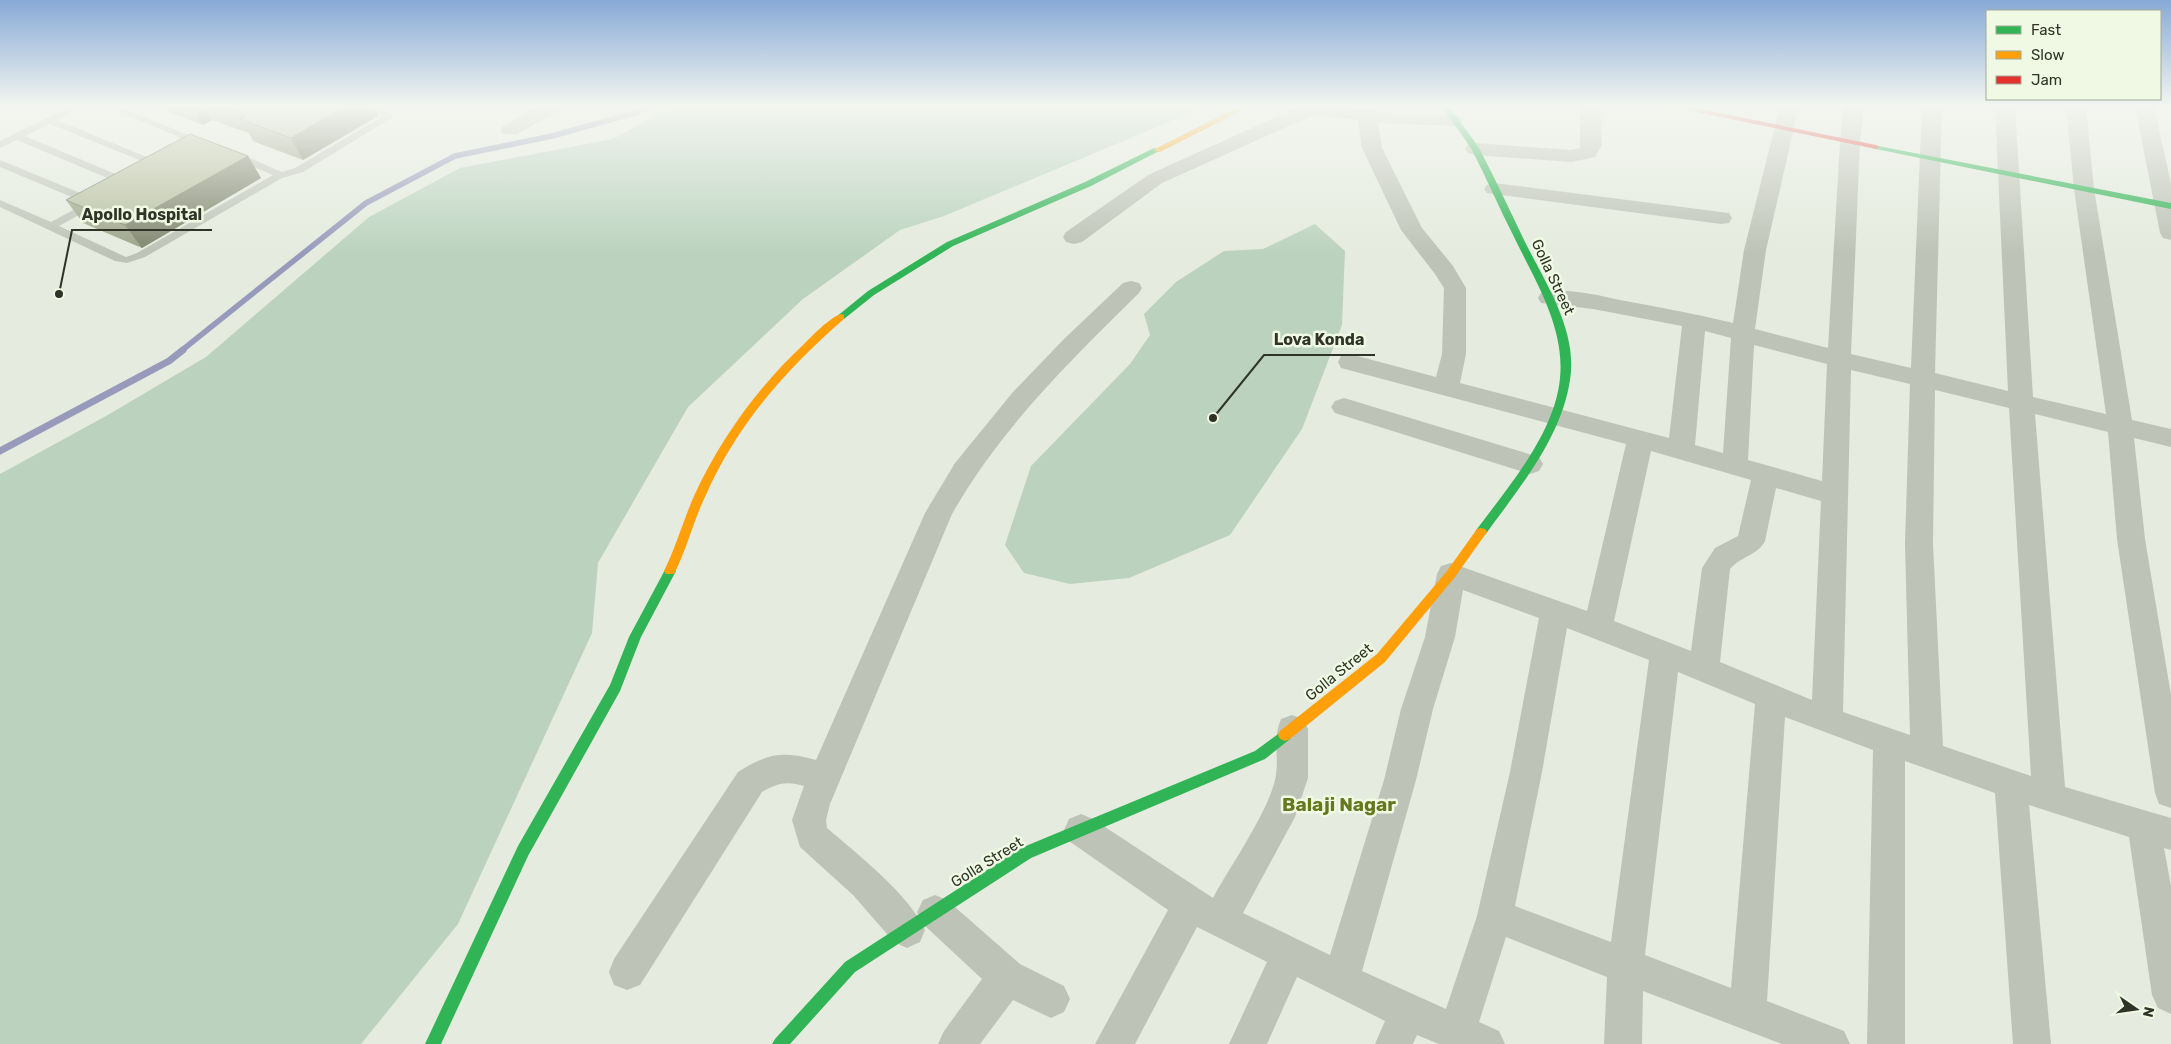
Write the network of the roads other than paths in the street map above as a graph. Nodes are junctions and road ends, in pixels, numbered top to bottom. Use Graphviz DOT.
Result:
graph roads {
  1 [pos="68,155"];
  2 [pos="141,155"];
  3 [pos="232,155"];
  4 [pos="325,155"];
  5 [pos="1148,155"];
  6 [pos="1208,155"];
  7 [pos="1375,155"];
  8 [pos="1477,155"];
  9 [pos="1551,155"];
  10 [pos="1578,155"];
  11 [pos="1779,155"];
  12 [pos="1849,155"];
  13 [pos="1917,155"];
  14 [pos="2007,155"];
  15 [pos="2081,155"];
  16 [pos="2156,155"];
  17 [pos="1929,157"];
  18 [pos="0,163"];
  19 [pos="2008,173"];
  20 [pos="278,176"];
  21 [pos="137,179"];
  22 [pos="1494,189"];
  23 [pos="2084,189"];
  24 [pos="115,191"];
  25 [pos="0,204"];
  26 [pos="2168,206"];
  27 [pos="1721,218"];
  28 [pos="51,226"];
  29 [pos="2171,233"];
  30 [pos="1074,238"];
  31 [pos="1131,288"];
  32 [pos="1549,298"];
  33 [pos="1694,321"];
  34 [pos="1743,334"];
  35 [pos="1839,359"];
  36 [pos="1350,362"];
  37 [pos="1924,378"];
  38 [pos="1446,388"];
  39 [pos="2021,401"];
  40 [pos="1344,407"];
  41 [pos="1554,418"];
  42 [pos="2120,425"];
  43 [pos="2171,438"];
  44 [pos="1640,440"];
  45 [pos="1681,450"];
  46 [pos="1530,464"];
  47 [pos="1735,466"];
  48 [pos="1766,475"];
  49 [pos="1834,495"];
  50 [pos="1451,574"];
  51 [pos="1555,612"];
  52 [pos="1598,627"];
  53 [pos="1664,653"];
  54 [pos="1704,669"];
  55 [pos="1771,697"];
  56 [pos="1827,720"];
  57 [pos="1292,729"];
  58 [pos="1889,741"];
  59 [pos="1927,754"];
  60 [pos="824,777"];
  61 [pos="2011,784"];
  62 [pos="2171,793"];
  63 [pos="2049,797"];
  64 [pos="1081,830"];
  65 [pos="2157,830"];
  66 [pos="1205,913"];
  67 [pos="1495,916"];
  68 [pos="921,921"];
  69 [pos="1289,954"];
  70 [pos="1626,965"];
  71 [pos="627,972"];
  72 [pos="1007,977"];
  73 [pos="1341,980"];
  74 [pos="2171,995"];
  75 [pos="1051,999"];
  76 [pos="1748,1012"];
  77 [pos="1401,1028"];
  78 [pos="1472,1038"];
  79 [pos="785,1042"];
  80 [pos="433,1044"];
  81 [pos="958,1044"];
  82 [pos="1114,1044"];
  83 [pos="1248,1044"];
  84 [pos="1623,1044"];
  85 [pos="1831,1044"];
  86 [pos="1886,1044"];
  87 [pos="2032,1044"];
  1 -- 21 [label="lane"];
  2 -- 21 [label="lane"];
  3 -- 20 [label="lane"];
  4 -- 20 [label="lane"];
  5 -- 80 [label="street"];
  6 -- 30 [label="street"];
  7 -- 38 [label="street"];
  8 -- 22 [label="street, Golla Street"];
  9 -- 10 [label="street"];
  11 -- 34 [label="street"];
  12 -- 35 [label="street"];
  13 -- 17 [label="street"];
  14 -- 19 [label="street"];
  15 -- 23 [label="street"];
  16 -- 26 [label="street"];
  17 -- 19 [label="street"];
  17 -- 37 [label="street"];
  18 -- 28 [label="lane"];
  19 -- 23 [label="street"];
  19 -- 39 [label="street"];
  20 -- 28 [label="lane"];
  21 -- 24 [label="lane"];
  22 -- 27 [label="street"];
  22 -- 32 [label="street, Golla Street"];
  23 -- 26 [label="street"];
  23 -- 42 [label="street"];
  25 -- 28 [label="lane"];
  26 -- 29 [label="street"];
  31 -- 60 [label="street"];
  32 -- 33 [label="street"];
  32 -- 41 [label="street, Golla Street"];
  33 -- 34 [label="street"];
  33 -- 45 [label="street"];
  34 -- 35 [label="street"];
  34 -- 47 [label="street"];
  35 -- 37 [label="street"];
  35 -- 49 [label="street"];
  36 -- 38 [label="street"];
  37 -- 39 [label="street"];
  37 -- 59 [label="street"];
  38 -- 41 [label="street"];
  39 -- 42 [label="street"];
  39 -- 63 [label="street"];
  40 -- 46 [label="street"];
  41 -- 44 [label="street"];
  41 -- 46 [label="street, Golla Street"];
  42 -- 43 [label="street"];
  42 -- 62 [label="street"];
  44 -- 45 [label="street"];
  44 -- 52 [label="street"];
  45 -- 47 [label="street"];
  46 -- 50 [label="street, Golla Street"];
  47 -- 48 [label="street"];
  48 -- 49 [label="street"];
  48 -- 54 [label="street"];
  49 -- 56 [label="street"];
  50 -- 51 [label="street"];
  50 -- 57 [label="street, Golla Street"];
  50 -- 73 [label="street"];
  51 -- 52 [label="street"];
  51 -- 67 [label="street"];
  52 -- 53 [label="street"];
  53 -- 54 [label="street"];
  53 -- 70 [label="street"];
  54 -- 55 [label="street"];
  55 -- 56 [label="street"];
  55 -- 76 [label="street"];
  56 -- 58 [label="street"];
  57 -- 64 [label="street, Golla Street"];
  57 -- 66 [label="street"];
  58 -- 59 [label="street"];
  58 -- 86 [label="street"];
  59 -- 61 [label="street"];
  60 -- 68 [label="street"];
  60 -- 71 [label="street"];
  61 -- 63 [label="street"];
  61 -- 87 [label="street"];
  63 -- 65 [label="street"];
  64 -- 66 [label="street"];
  64 -- 68 [label="street, Golla Street"];
  65 -- 74 [label="street"];
  66 -- 69 [label="street"];
  66 -- 82 [label="street"];
  67 -- 70 [label="street"];
  67 -- 78 [label="street"];
  68 -- 72 [label="street"];
  68 -- 79 [label="street, Golla Street"];
  69 -- 73 [label="street"];
  69 -- 83 [label="street"];
  70 -- 76 [label="street"];
  70 -- 84 [label="street"];
  72 -- 75 [label="street"];
  72 -- 81 [label="street"];
  73 -- 77 [label="street"];
  76 -- 85 [label="street"];
  77 -- 78 [label="street"];
}
